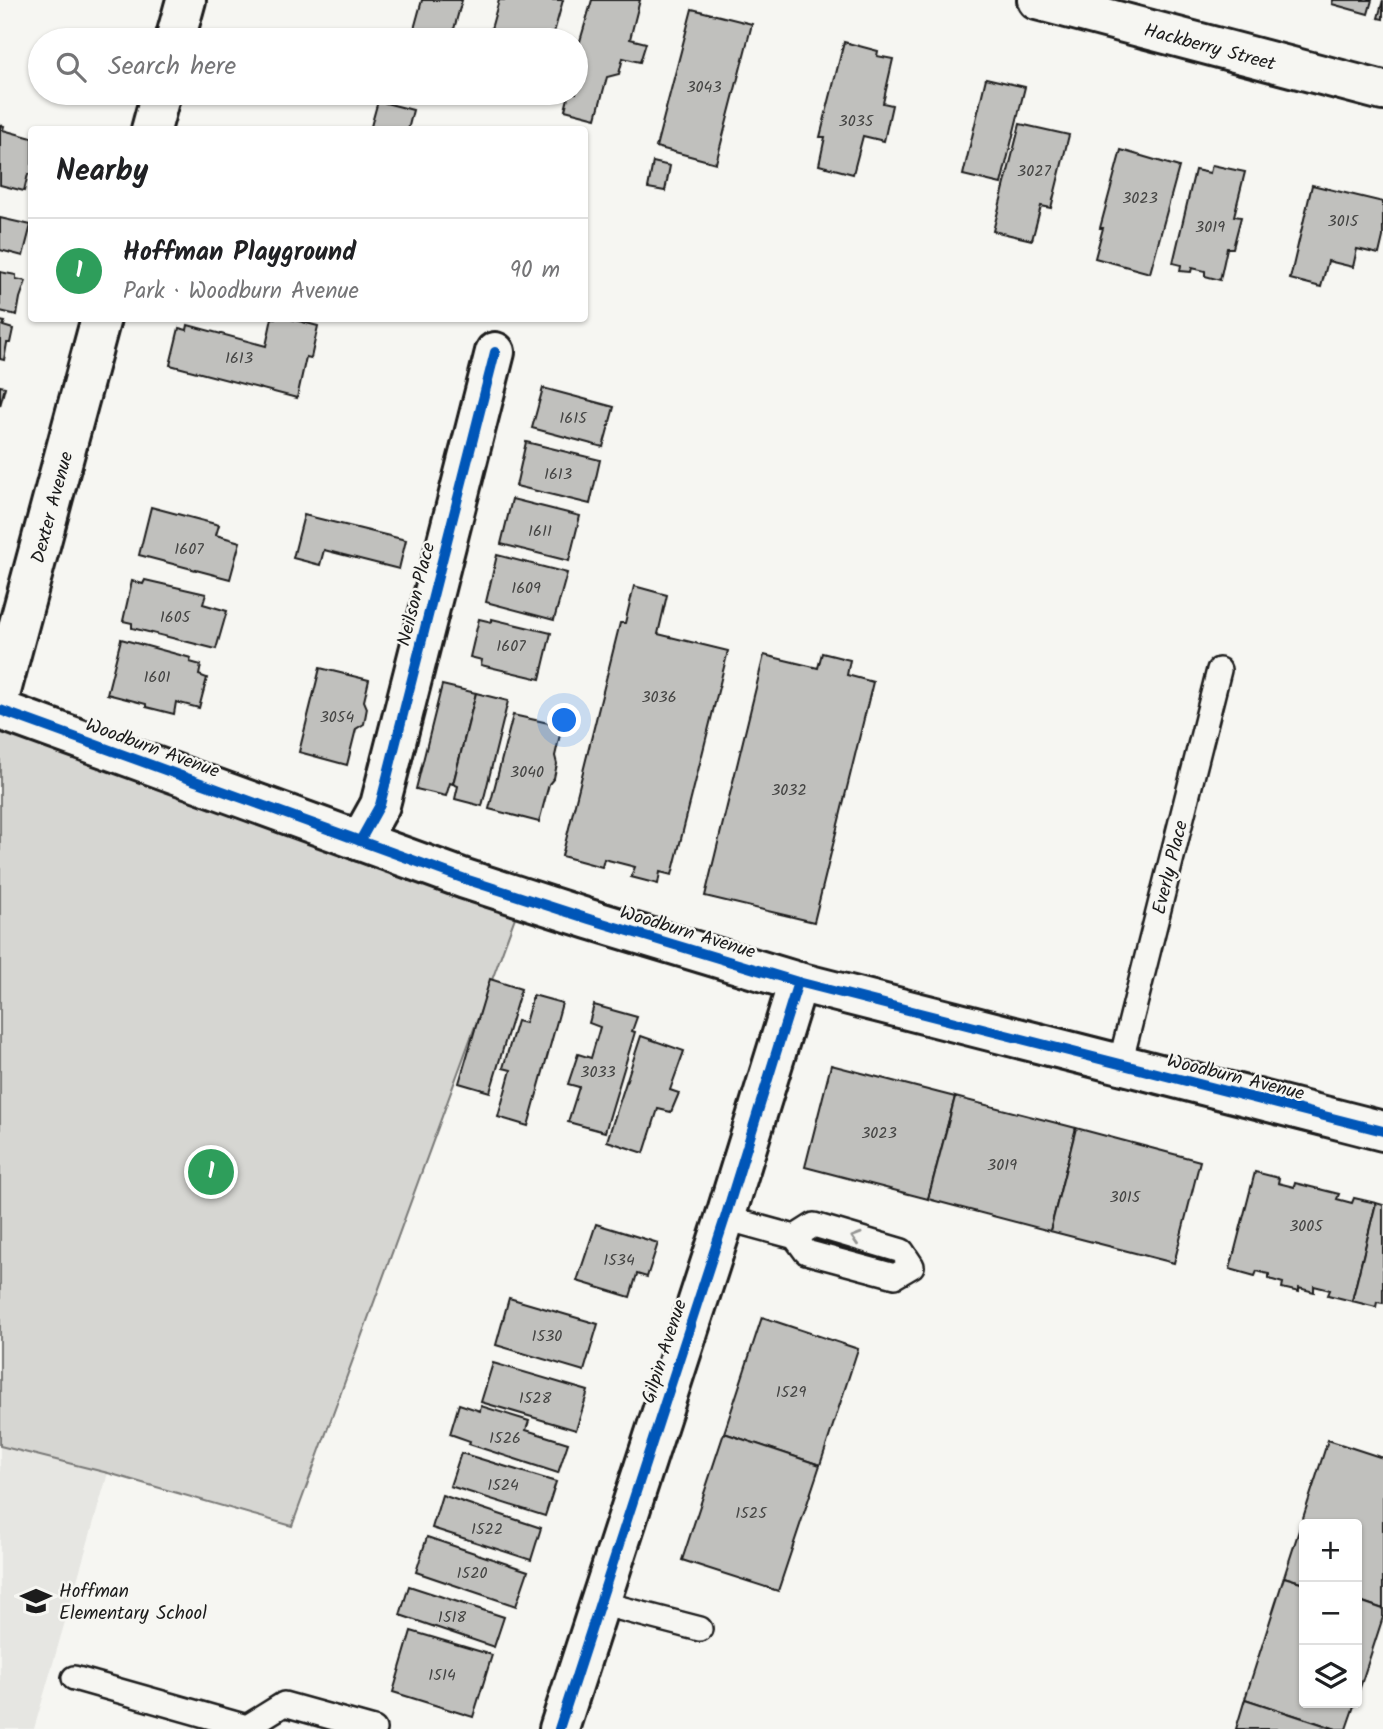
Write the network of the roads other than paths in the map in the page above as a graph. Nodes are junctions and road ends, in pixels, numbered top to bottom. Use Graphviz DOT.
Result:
graph roads {
  1 [pos="186,0"];
  2 [pos="1037,0"];
  3 [pos="178,28"];
  4 [pos="1383,91"];
  5 [pos="158,105"];
  6 [pos="152,126"];
  7 [pos="100,322"];
  8 [pos="495,352"];
  9 [pos="1219,670"];
  10 [pos="0,695"];
  11 [pos="0,710"];
  12 [pos="360,841"];
  13 [pos="798,982"];
  14 [pos="1120,1065"];
  15 [pos="1383,1131"];
  16 [pos="725,1217"];
  17 [pos="795,1237"];
  18 [pos="600,1603"];
  19 [pos="700,1629"];
  20 [pos="74,1678"];
  21 [pos="373,1729"];
  22 [pos="559,1729"];
  1 -- 3 [label="street"];
  2 -- 4 [label="street, Hackberry Street"];
  5 -- 6 [label="street"];
  7 -- 10 [label="street, Dexter Avenue"];
  8 -- 12 [label="street, Neilson Place"];
  9 -- 14 [label="lane, Everly Place"];
  11 -- 12 [label="street, Woodburn Avenue"];
  12 -- 13 [label="street, Woodburn Avenue"];
  13 -- 14 [label="street, Woodburn Avenue"];
  13 -- 16 [label="street, Gilpin Avenue"];
  14 -- 15 [label="street, Woodburn Avenue"];
  16 -- 17 [label="lane"];
  16 -- 18 [label="street, Gilpin Avenue"];
  18 -- 19 [label="lane"];
  18 -- 22 [label="street, Gilpin Avenue"];
  20 -- 21 [label="lane"];
}
